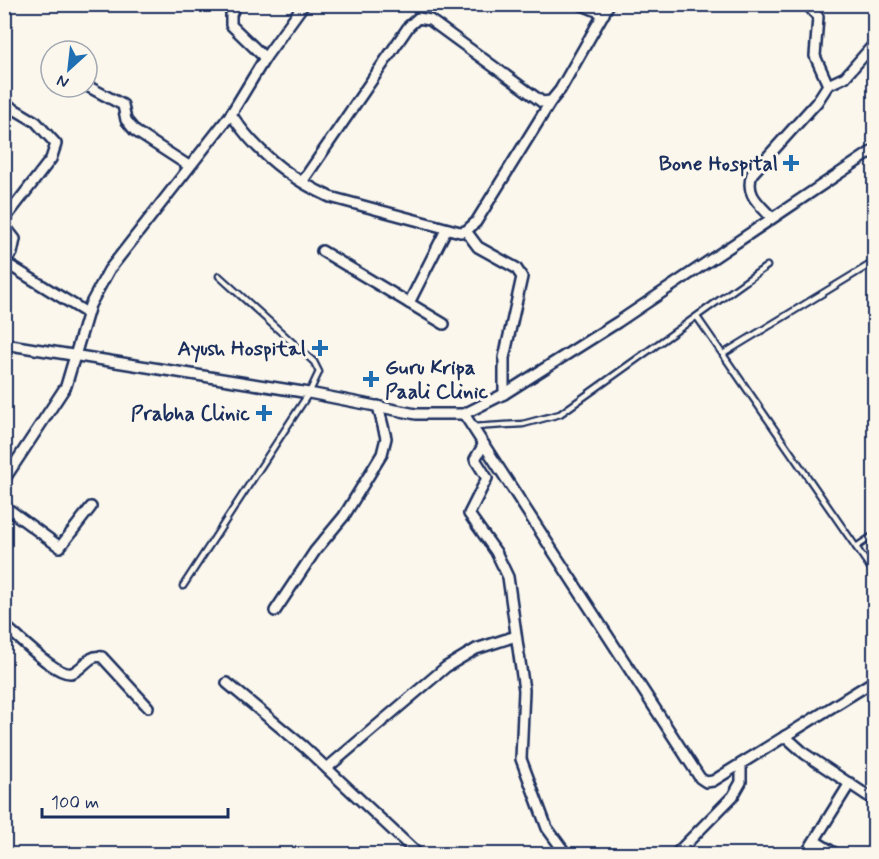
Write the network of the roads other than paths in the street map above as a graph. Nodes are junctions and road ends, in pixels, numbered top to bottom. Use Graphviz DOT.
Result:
graph roads {
  1 [pos="236,4"];
  2 [pos="303,4"];
  3 [pos="580,4"];
  4 [pos="609,4"];
  5 [pos="807,4"];
  6 [pos="604,14"];
  7 [pos="874,44"];
  8 [pos="265,58"];
  9 [pos="828,85"];
  10 [pos="99,92"];
  11 [pos="551,100"];
  12 [pos="4,103"];
  13 [pos="231,114"];
  14 [pos="874,150"];
  15 [pos="189,166"];
  16 [pos="302,182"];
  17 [pos="771,217"];
  18 [pos="4,220"];
  19 [pos="4,225"];
  20 [pos="446,230"];
  21 [pos="466,231"];
  22 [pos="322,251"];
  23 [pos="4,261"];
  24 [pos="874,262"];
  25 [pos="767,266"];
  26 [pos="219,276"];
  27 [pos="409,303"];
  28 [pos="87,313"];
  29 [pos="697,317"];
  30 [pos="444,324"];
  31 [pos="4,344"];
  32 [pos="723,354"];
  33 [pos="77,355"];
  34 [pos="309,393"];
  35 [pos="504,394"];
  36 [pos="378,406"];
  37 [pos="464,414"];
  38 [pos="473,427"];
  39 [pos="484,444"];
  40 [pos="4,480"];
  41 [pos="4,506"];
  42 [pos="91,507"];
  43 [pos="874,535"];
  44 [pos="856,547"];
  45 [pos="874,573"];
  46 [pos="183,586"];
  47 [pos="275,611"];
  48 [pos="4,625"];
  49 [pos="516,636"];
  50 [pos="874,681"];
  51 [pos="227,683"];
  52 [pos="148,706"];
  53 [pos="785,736"];
  54 [pos="741,764"];
  55 [pos="327,768"];
  56 [pos="850,783"];
  57 [pos="874,800"];
  58 [pos="815,841"];
  59 [pos="418,855"];
  60 [pos="566,855"];
  61 [pos="676,855"];
  62 [pos="806,855"];
  63 [pos="836,855"];
  1 -- 8 [label="street"];
  2 -- 8 [label="street"];
  3 -- 6 [label="street"];
  4 -- 6 [label="street"];
  5 -- 9 [label="street"];
  6 -- 11 [label="street"];
  7 -- 9 [label="street"];
  8 -- 13 [label="street"];
  9 -- 17 [label="street"];
  10 -- 15 [label="street"];
  11 -- 16 [label="street"];
  11 -- 21 [label="street"];
  12 -- 18 [label="street"];
  13 -- 15 [label="street"];
  13 -- 16 [label="street"];
  14 -- 17 [label="street"];
  15 -- 28 [label="street"];
  16 -- 20 [label="street"];
  17 -- 35 [label="street"];
  19 -- 23 [label="street"];
  20 -- 21 [label="street"];
  20 -- 27 [label="street"];
  21 -- 35 [label="street"];
  22 -- 27 [label="street"];
  23 -- 28 [label="street"];
  24 -- 32 [label="lane"];
  25 -- 29 [label="lane"];
  26 -- 34 [label="lane"];
  27 -- 30 [label="street"];
  28 -- 33 [label="street"];
  29 -- 32 [label="lane"];
  29 -- 38 [label="lane"];
  31 -- 33 [label="street"];
  32 -- 44 [label="lane"];
  33 -- 34 [label="street"];
  33 -- 40 [label="street"];
  34 -- 36 [label="street"];
  34 -- 46 [label="lane"];
  35 -- 37 [label="street"];
  36 -- 37 [label="street"];
  36 -- 47 [label="street"];
  37 -- 38 [label="street"];
  38 -- 39 [label="street"];
  39 -- 49 [label="street"];
  39 -- 54 [label="street"];
  41 -- 42 [label="street"];
  43 -- 44 [label="lane"];
  44 -- 45 [label="lane"];
  48 -- 52 [label="street"];
  49 -- 55 [label="street"];
  49 -- 60 [label="street"];
  50 -- 53 [label="street"];
  51 -- 55 [label="street"];
  53 -- 54 [label="street"];
  53 -- 56 [label="street"];
  54 -- 61 [label="street"];
  55 -- 59 [label="street"];
  56 -- 57 [label="street"];
  56 -- 58 [label="street"];
  58 -- 62 [label="street"];
  58 -- 63 [label="street"];
}
